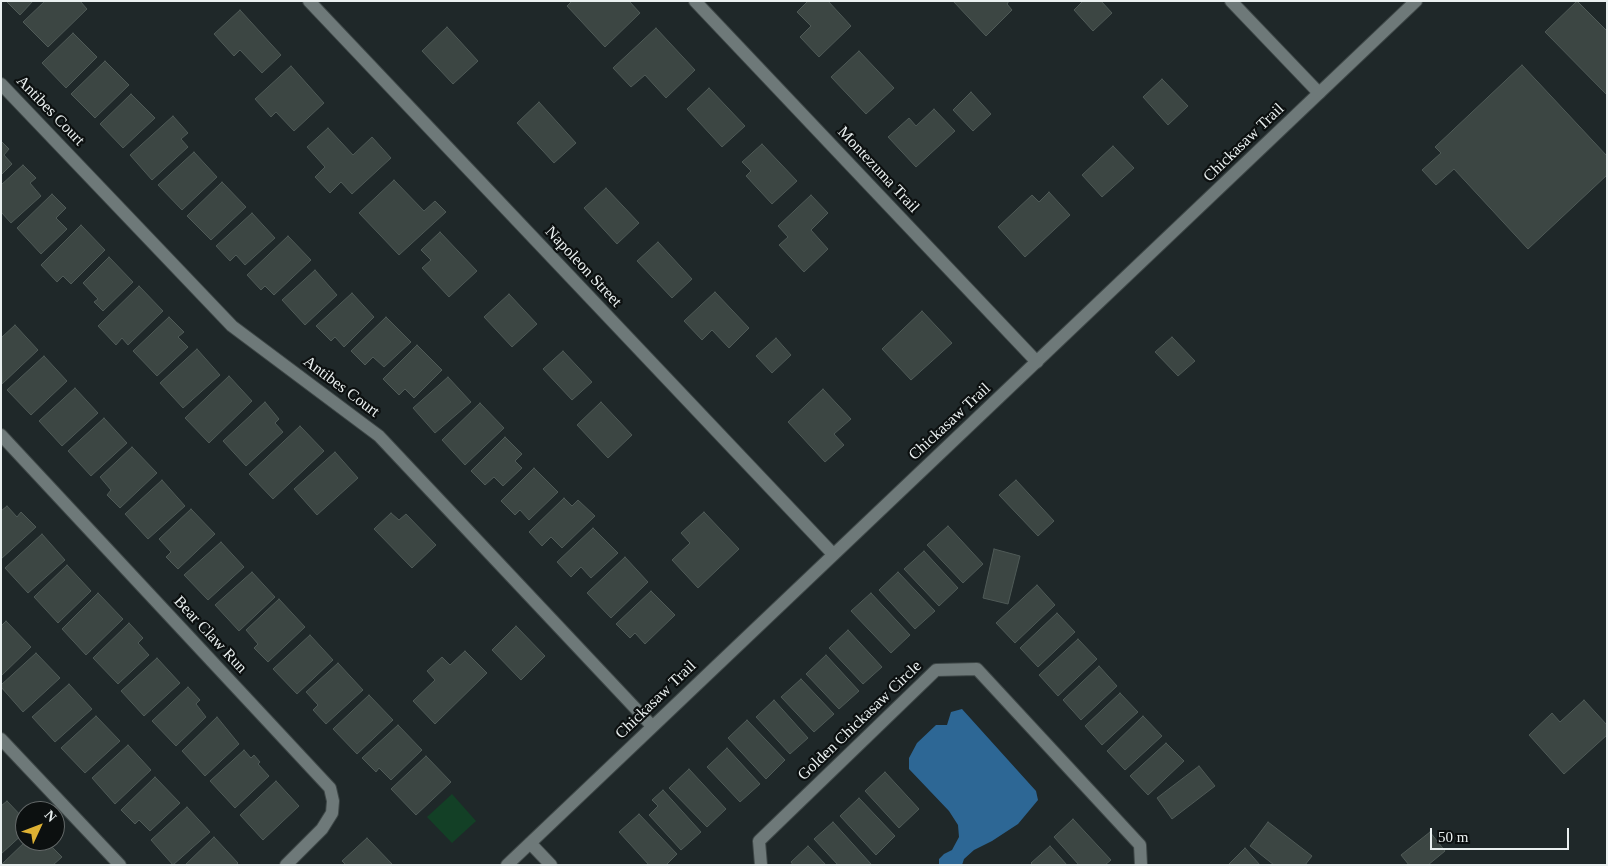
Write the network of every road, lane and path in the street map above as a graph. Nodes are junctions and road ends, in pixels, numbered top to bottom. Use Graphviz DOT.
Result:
graph roads {
  1 [pos="309,1"];
  2 [pos="695,1"];
  3 [pos="1231,1"];
  4 [pos="1416,1"];
  5 [pos="1,84"];
  6 [pos="1319,93"];
  7 [pos="1037,362"];
  8 [pos="1,435"];
  9 [pos="833,554"];
  10 [pos="652,726"];
  11 [pos="1,739"];
  12 [pos="530,843"];
  13 [pos="120,865"];
  14 [pos="286,865"];
  15 [pos="507,865"];
  16 [pos="551,865"];
  17 [pos="761,865"];
  18 [pos="1141,865"];
  1 -- 9 [label="street, Napoleon Street"];
  2 -- 7 [label="street, Montezuma Trail"];
  3 -- 6 [label="street"];
  4 -- 6 [label="street, Chickasaw Trail"];
  5 -- 10 [label="street, Antibes Court"];
  6 -- 7 [label="street, Chickasaw Trail"];
  7 -- 9 [label="street, Chickasaw Trail"];
  8 -- 14 [label="street, Bear Claw Run"];
  9 -- 10 [label="street, Chickasaw Trail"];
  10 -- 12 [label="street, Chickasaw Trail"];
  11 -- 13 [label="street"];
  12 -- 15 [label="street, Chickasaw Trail"];
  12 -- 16 [label="street"];
  17 -- 18 [label="street, Golden Chickasaw Circle"];
}
